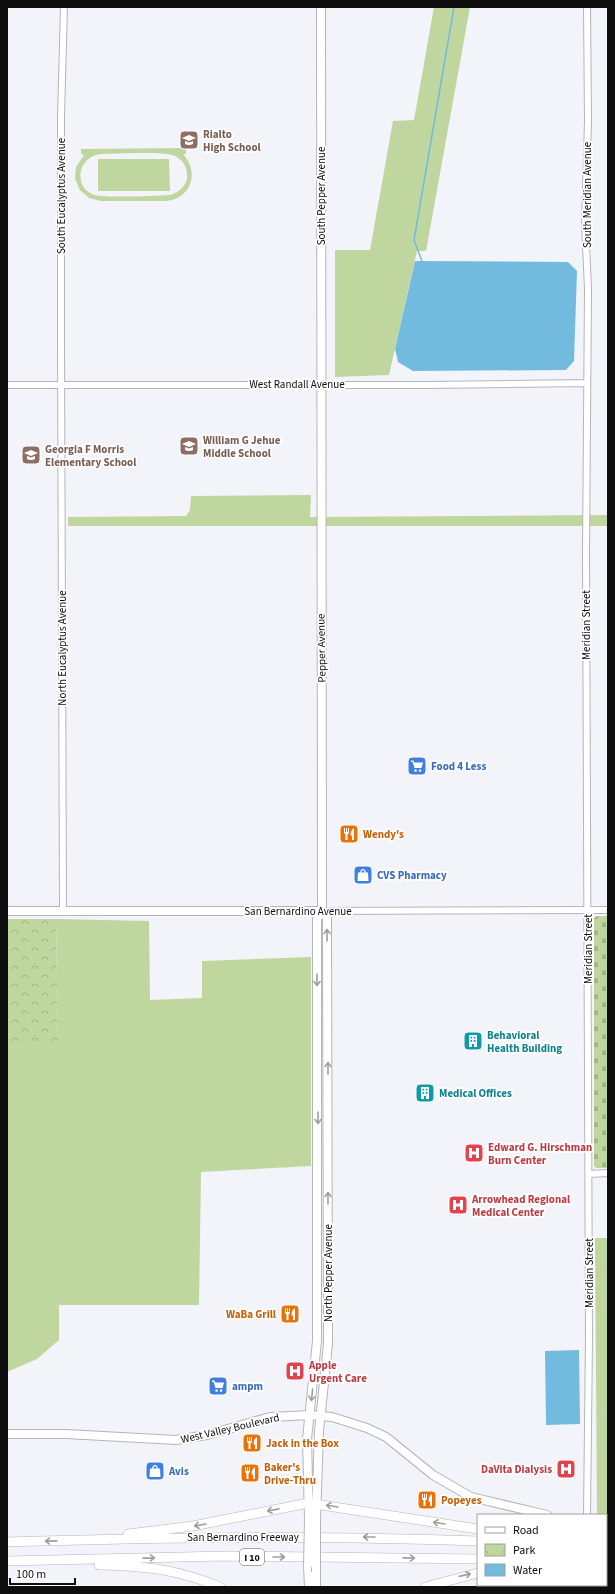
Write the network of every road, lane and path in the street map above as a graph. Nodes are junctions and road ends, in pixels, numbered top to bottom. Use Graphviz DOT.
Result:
graph roads {
  1 [pos="64,7"];
  2 [pos="321,7"];
  3 [pos="587,7"];
  4 [pos="587,383"];
  5 [pos="62,384"];
  6 [pos="320,384"];
  7 [pos="7,385"];
  8 [pos="588,910"];
  9 [pos="608,910"];
  10 [pos="63,911"];
  11 [pos="322,911"];
  12 [pos="7,912"];
  13 [pos="318,1001"];
  14 [pos="328,1001"];
  15 [pos="608,1173"];
  16 [pos="588,1174"];
  17 [pos="318,1291"];
  18 [pos="328,1311"];
  19 [pos="310,1415"];
  20 [pos="321,1416"];
  21 [pos="7,1434"];
  22 [pos="313,1503"];
  23 [pos="543,1514"];
  24 [pos="588,1514"];
  25 [pos="477,1528"];
  26 [pos="76,1540"];
  27 [pos="477,1541"];
  28 [pos="7,1542"];
  29 [pos="477,1559"];
  30 [pos="26,1560"];
  31 [pos="7,1561"];
  32 [pos="312,1572"];
  33 [pos="477,1573"];
  34 [pos="220,1587"];
  35 [pos="309,1587"];
  36 [pos="316,1587"];
  37 [pos="425,1587"];
  1 -- 5 [label="street, South Eucalyptus Avenue"];
  2 -- 6 [label="main road, South Pepper Avenue"];
  3 -- 4 [label="street, South Meridian Avenue"];
  4 -- 6 [label="street, West Randall Avenue"];
  4 -- 8 [label="street, Meridian Street"];
  5 -- 6 [label="street, West Randall Avenue"];
  5 -- 7 [label="street, West Randall Avenue"];
  5 -- 10 [label="street, North Eucalyptus Avenue"];
  6 -- 11 [label="main road, Pepper Avenue"];
  8 -- 9 [label="street, San Bernardino Avenue"];
  8 -- 11 [label="street, San Bernardino Avenue"];
  8 -- 16 [label="street, Meridian Street"];
  10 -- 11 [label="main road, San Bernardino Avenue"];
  10 -- 12 [label="main road, San Bernardino Avenue"];
  11 -- 13 [label="main road, Pepper Avenue, one-way"];
  14 -- 11 [label="main road, Pepper Avenue, one-way"];
  13 -- 17 [label="main road, North Pepper Avenue, one-way"];
  18 -- 14 [label="main road, North Pepper Avenue, one-way"];
  15 -- 16 [label="street"];
  16 -- 24 [label="street, Meridian Street"];
  17 -- 18 [label="main road"];
  17 -- 19 [label="main road, North Pepper Avenue, one-way"];
  18 -- 20 [label="main road, North Pepper Avenue"];
  19 -- 20 [label="main road, West Valley Boulevard"];
  19 -- 21 [label="main road, West Valley Boulevard"];
  19 -- 22 [label="main road, North Pepper Avenue"];
  20 -- 22 [label="main road, North Pepper Avenue"];
  20 -- 23 [label="main road, West Valley Boulevard"];
  25 -- 22 [label="highway, one-way"];
  22 -- 26 [label="highway, one-way"];
  22 -- 32 [label="main road, North Pepper Avenue, bridge"];
  27 -- 26 [label="highway, San Bernardino Freeway / I 10, one-way"];
  26 -- 28 [label="highway, San Bernardino Freeway / I 10, one-way"];
  30 -- 29 [label="highway, San Bernardino Freeway / I 10, one-way"];
  30 -- 31 [label="highway, San Bernardino Freeway / I 10"];
  30 -- 34 [label="highway"];
  32 -- 35 [label="main road"];
  32 -- 36 [label="main road"];
  37 -- 33 [label="highway, one-way"];
}
